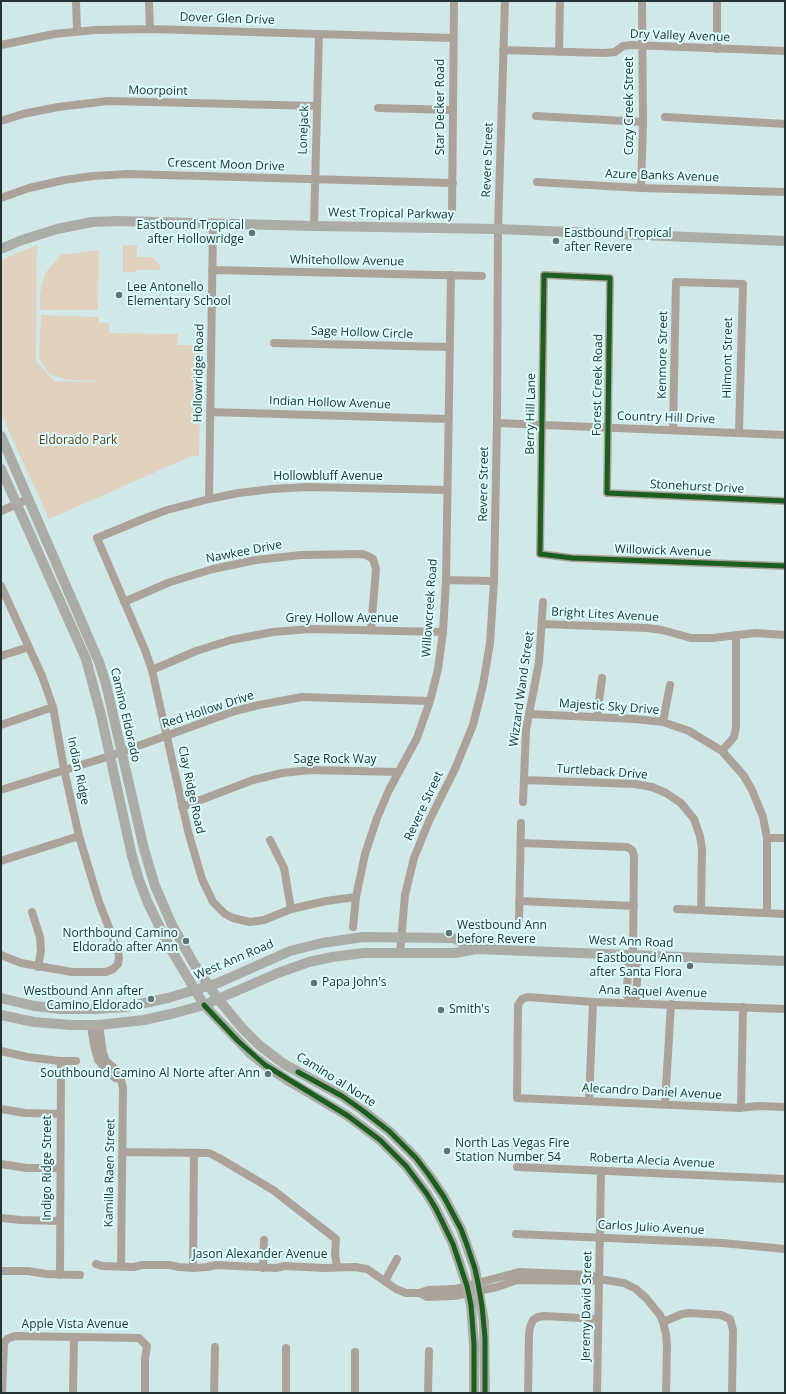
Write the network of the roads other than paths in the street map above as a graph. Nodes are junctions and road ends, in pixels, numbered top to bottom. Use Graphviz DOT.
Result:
graph roads {
  1 [pos="76,1"];
  2 [pos="150,1"];
  3 [pos="454,1"];
  4 [pos="505,1"];
  5 [pos="560,1"];
  6 [pos="642,1"];
  7 [pos="717,1"];
  8 [pos="150,29"];
  9 [pos="77,31"];
  10 [pos="319,34"];
  11 [pos="453,38"];
  12 [pos="1,45"];
  13 [pos="642,46"];
  14 [pos="716,49"];
  15 [pos="503,50"];
  16 [pos="785,51"];
  17 [pos="559,52"];
  18 [pos="317,106"];
  19 [pos="378,108"];
  20 [pos="453,110"];
  21 [pos="536,116"];
  22 [pos="665,118"];
  23 [pos="1,121"];
  24 [pos="643,122"];
  25 [pos="785,124"];
  26 [pos="315,180"];
  27 [pos="537,182"];
  28 [pos="453,183"];
  29 [pos="642,188"];
  30 [pos="785,192"];
  31 [pos="1,198"];
  32 [pos="452,212"];
  33 [pos="213,224"];
  34 [pos="314,226"];
  35 [pos="498,229"];
  36 [pos="785,242"];
  37 [pos="1,249"];
  38 [pos="212,270"];
  39 [pos="451,275"];
  40 [pos="482,276"];
  41 [pos="610,278"];
  42 [pos="742,284"];
  43 [pos="274,343"];
  44 [pos="450,347"];
  45 [pos="210,412"];
  46 [pos="449,419"];
  47 [pos="497,423"];
  48 [pos="541,425"];
  49 [pos="608,428"];
  50 [pos="673,430"];
  51 [pos="739,432"];
  52 [pos="785,435"];
  53 [pos="1,436"];
  54 [pos="1,469"];
  55 [pos="447,490"];
  56 [pos="607,493"];
  57 [pos="28,499"];
  58 [pos="209,499"];
  59 [pos="785,501"];
  60 [pos="17,504"];
  61 [pos="1,511"];
  62 [pos="97,538"];
  63 [pos="540,554"];
  64 [pos="785,566"];
  65 [pos="446,580"];
  66 [pos="494,581"];
  67 [pos="1,586"];
  68 [pos="124,602"];
  69 [pos="543,602"];
  70 [pos="542,624"];
  71 [pos="371,630"];
  72 [pos="443,632"];
  73 [pos="736,634"];
  74 [pos="785,635"];
  75 [pos="29,647"];
  76 [pos="1,656"];
  77 [pos="152,670"];
  78 [pos="602,678"];
  79 [pos="670,685"];
  80 [pos="430,701"];
  81 [pos="53,708"];
  82 [pos="529,714"];
  83 [pos="597,717"];
  84 [pos="663,722"];
  85 [pos="1,725"];
  86 [pos="167,736"];
  87 [pos="722,751"];
  88 [pos="121,752"];
  89 [pos="110,756"];
  90 [pos="64,769"];
  91 [pos="398,772"];
  92 [pos="524,780"];
  93 [pos="1,790"];
  94 [pos="523,802"];
  95 [pos="182,807"];
  96 [pos="521,822"];
  97 [pos="79,836"];
  98 [pos="767,838"];
  99 [pos="785,838"];
  100 [pos="270,840"];
  101 [pos="521,842"];
  102 [pos="1,861"];
  103 [pos="356,897"];
  104 [pos="519,901"];
  105 [pos="634,906"];
  106 [pos="291,909"];
  107 [pos="677,909"];
  108 [pos="701,910"];
  109 [pos="32,912"];
  110 [pos="767,913"];
  111 [pos="785,914"];
  112 [pos="519,920"];
  113 [pos="353,927"];
  114 [pos="402,936"];
  115 [pos="476,949"];
  116 [pos="400,953"];
  117 [pos="1,955"];
  118 [pos="633,958"];
  119 [pos="785,961"];
  120 [pos="38,967"];
  121 [pos="208,986"];
  122 [pos="196,991"];
  123 [pos="1,998"];
  124 [pos="218,999"];
  125 [pos="593,1002"];
  126 [pos="632,1003"];
  127 [pos="204,1004"];
  128 [pos="671,1004"];
  129 [pos="743,1007"];
  130 [pos="785,1009"];
  131 [pos="1,1015"];
  132 [pos="95,1025"];
  133 [pos="1,1051"];
  134 [pos="61,1061"];
  135 [pos="76,1061"];
  136 [pos="273,1070"];
  137 [pos="324,1086"];
  138 [pos="319,1098"];
  139 [pos="517,1098"];
  140 [pos="589,1101"];
  141 [pos="665,1104"];
  142 [pos="359,1107"];
  143 [pos="785,1107"];
  144 [pos="741,1108"];
  145 [pos="1,1109"];
  146 [pos="61,1114"];
  147 [pos="123,1152"];
  148 [pos="194,1153"];
  149 [pos="1,1164"];
  150 [pos="517,1167"];
  151 [pos="60,1168"];
  152 [pos="601,1171"];
  153 [pos="785,1179"];
  154 [pos="1,1218"];
  155 [pos="60,1221"];
  156 [pos="516,1234"];
  157 [pos="600,1237"];
  158 [pos="264,1240"];
  159 [pos="785,1249"];
  160 [pos="398,1259"];
  161 [pos="96,1264"];
  162 [pos="121,1267"];
  163 [pos="338,1267"];
  164 [pos="194,1268"];
  165 [pos="263,1268"];
  166 [pos="1,1271"];
  167 [pos="60,1274"];
  168 [pos="80,1275"];
  169 [pos="599,1278"];
  170 [pos="384,1281"];
  171 [pos="479,1286"];
  172 [pos="468,1289"];
  173 [pos="598,1319"];
  174 [pos="663,1322"];
  175 [pos="74,1337"];
  176 [pos="215,1348"];
  177 [pos="286,1348"];
  178 [pos="429,1351"];
  179 [pos="355,1352"];
  180 [pos="2,1393"];
  181 [pos="73,1393"];
  182 [pos="145,1393"];
  183 [pos="214,1393"];
  184 [pos="286,1393"];
  185 [pos="355,1393"];
  186 [pos="428,1393"];
  187 [pos="474,1393"];
  188 [pos="485,1393"];
  189 [pos="528,1393"];
  190 [pos="597,1393"];
  191 [pos="666,1393"];
  192 [pos="732,1393"];
  1 -- 9 [label="street"];
  2 -- 8 [label="street"];
  3 -- 11 [label="street, Star Decker Road"];
  4 -- 15 [label="street, Revere Street"];
  5 -- 17 [label="street"];
  6 -- 13 [label="street, Cozy Creek Street"];
  7 -- 14 [label="street"];
  8 -- 9 [label="street, Dover Glen Drive"];
  8 -- 10 [label="street, Dover Glen Drive"];
  9 -- 12 [label="street, Dover Glen Drive"];
  10 -- 11 [label="street, Dover Glen Drive"];
  10 -- 18 [label="street, Lonejack"];
  11 -- 20 [label="street, Star Decker Road"];
  13 -- 14 [label="street, Dry Valley Avenue"];
  13 -- 17 [label="street, Dry Valley Avenue"];
  13 -- 24 [label="street, Cozy Creek Street"];
  14 -- 16 [label="street, Dry Valley Avenue"];
  15 -- 17 [label="street, Dry Valley Avenue"];
  15 -- 35 [label="street, Revere Street"];
  18 -- 23 [label="street, Moorpoint"];
  18 -- 26 [label="street, Lonejack"];
  19 -- 20 [label="street"];
  20 -- 28 [label="street, Star Decker Road"];
  21 -- 24 [label="street"];
  22 -- 25 [label="street"];
  24 -- 29 [label="street, Cozy Creek Street"];
  26 -- 28 [label="street, Crescent Moon Drive"];
  26 -- 31 [label="street, Crescent Moon Drive"];
  26 -- 34 [label="street, Lonejack"];
  27 -- 29 [label="street, Azure Banks Avenue"];
  28 -- 32 [label="street, Star Decker Road"];
  29 -- 30 [label="street, Azure Banks Avenue"];
  33 -- 34 [label="main road, West Tropical Parkway"];
  33 -- 37 [label="main road, West Tropical Parkway"];
  33 -- 38 [label="street, Hollowridge Road"];
  34 -- 35 [label="main road, West Tropical Parkway"];
  35 -- 36 [label="main road, West Tropical Parkway"];
  35 -- 47 [label="street, Revere Street"];
  38 -- 39 [label="street, Whitehollow Avenue"];
  38 -- 45 [label="street, Hollowridge Road"];
  39 -- 40 [label="street, Whitehollow Avenue"];
  39 -- 44 [label="street, Willowcreek Road"];
  41 -- 48 [label="street, Berry Hill Lane"];
  41 -- 49 [label="street, Forest Creek Road"];
  42 -- 50 [label="street, Kenmore Street"];
  42 -- 51 [label="street, Hilmont Street"];
  43 -- 44 [label="street, Sage Hollow Circle"];
  44 -- 46 [label="street, Willowcreek Road"];
  45 -- 46 [label="street, Indian Hollow Avenue"];
  45 -- 58 [label="street, Hollowridge Road"];
  46 -- 55 [label="street, Willowcreek Road"];
  47 -- 48 [label="street, Country Hill Drive"];
  47 -- 66 [label="street, Revere Street"];
  48 -- 49 [label="street, Country Hill Drive"];
  48 -- 63 [label="street, Berry Hill Lane"];
  49 -- 50 [label="street, Country Hill Drive"];
  49 -- 56 [label="street, Forest Creek Road"];
  50 -- 51 [label="street, Country Hill Drive"];
  51 -- 52 [label="street, Country Hill Drive"];
  53 -- 57 [label="main road, Camino Eldorado"];
  54 -- 60 [label="main road, Camino Eldorado"];
  55 -- 58 [label="street, Hollowbluff Avenue"];
  55 -- 65 [label="street, Willowcreek Road"];
  56 -- 59 [label="street, Stonehurst Drive"];
  57 -- 60 [label="street"];
  57 -- 88 [label="main road, Camino Eldorado"];
  58 -- 62 [label="street, Hollowbluff Avenue"];
  60 -- 61 [label="street"];
  60 -- 89 [label="main road, Camino Eldorado"];
  62 -- 68 [label="street, Clay Ridge Road"];
  63 -- 64 [label="street, Willowick Avenue"];
  65 -- 66 [label="street"];
  65 -- 72 [label="street, Willowcreek Road"];
  66 -- 114 [label="street, Revere Street"];
  67 -- 75 [label="street, Indian Ridge"];
  68 -- 71 [label="street, Nawkee Drive"];
  68 -- 77 [label="street, Clay Ridge Road"];
  69 -- 70 [label="street, Wizzard Wand Street"];
  70 -- 73 [label="street, Bright Lites Avenue"];
  70 -- 82 [label="street, Wizzard Wand Street"];
  71 -- 72 [label="street, Grey Hollow Avenue"];
  71 -- 77 [label="street, Grey Hollow Avenue"];
  72 -- 80 [label="street, Willowcreek Road"];
  73 -- 74 [label="street, Bright Lites Avenue"];
  73 -- 87 [label="street"];
  75 -- 76 [label="street"];
  75 -- 81 [label="street, Indian Ridge"];
  77 -- 86 [label="street, Clay Ridge Road"];
  78 -- 83 [label="street"];
  79 -- 84 [label="street"];
  80 -- 86 [label="street, Red Hollow Drive"];
  80 -- 91 [label="street, Willowcreek Road"];
  81 -- 85 [label="street"];
  81 -- 90 [label="street, Indian Ridge"];
  82 -- 83 [label="street, Majestic Sky Drive"];
  82 -- 92 [label="street, Wizzard Wand Street"];
  83 -- 84 [label="street, Majestic Sky Drive"];
  84 -- 87 [label="street, Majestic Sky Drive"];
  86 -- 88 [label="street, Red Hollow Drive"];
  86 -- 95 [label="street, Clay Ridge Road"];
  87 -- 98 [label="street, Majestic Sky Drive"];
  88 -- 89 [label="street, Red Hollow Drive"];
  88 -- 121 [label="main road, Camino Eldorado"];
  89 -- 90 [label="street, Red Hollow Drive"];
  89 -- 122 [label="main road, Camino Eldorado"];
  90 -- 93 [label="street, Red Hollow Drive"];
  90 -- 97 [label="street, Indian Ridge"];
  91 -- 95 [label="street, Sage Rock Way"];
  91 -- 103 [label="street, Willowcreek Road"];
  92 -- 94 [label="street, Wizzard Wand Street"];
  92 -- 108 [label="street, Turtleback Drive"];
  95 -- 106 [label="street, Clay Ridge Road"];
  96 -- 101 [label="street"];
  97 -- 102 [label="street"];
  97 -- 120 [label="street, Indian Ridge"];
  98 -- 99 [label="street"];
  98 -- 110 [label="street, Majestic Sky Drive"];
  100 -- 106 [label="street"];
  101 -- 104 [label="street"];
  101 -- 105 [label="street"];
  103 -- 106 [label="street, Clay Ridge Road"];
  103 -- 113 [label="street, Willowcreek Road"];
  104 -- 105 [label="street"];
  104 -- 112 [label="street"];
  105 -- 118 [label="street"];
  107 -- 108 [label="street"];
  108 -- 110 [label="street"];
  109 -- 120 [label="street"];
  110 -- 111 [label="street"];
  114 -- 115 [label="main road, West Ann Road"];
  114 -- 116 [label="street, Revere Street"];
  114 -- 121 [label="main road, West Ann Road"];
  115 -- 116 [label="main road, West Ann Road"];
  115 -- 118 [label="main road, West Ann Road"];
  116 -- 124 [label="main road, West Ann Road"];
  117 -- 120 [label="street"];
  118 -- 119 [label="main road, West Ann Road"];
  118 -- 126 [label="street"];
  121 -- 122 [label="main road, West Ann Road"];
  121 -- 124 [label="main road, Camino Eldorado"];
  122 -- 123 [label="main road, West Ann Road"];
  122 -- 127 [label="main road, Camino al Norte"];
  124 -- 127 [label="main road, West Ann Road"];
  124 -- 137 [label="main road, Camino al Norte"];
  125 -- 126 [label="street, Ana Raquel Avenue"];
  125 -- 139 [label="street, Ana Raquel Avenue"];
  125 -- 140 [label="street"];
  126 -- 128 [label="street, Ana Raquel Avenue"];
  127 -- 132 [label="main road, West Ann Road"];
  127 -- 136 [label="main road, Camino al Norte"];
  128 -- 129 [label="street, Ana Raquel Avenue"];
  128 -- 141 [label="street"];
  129 -- 130 [label="street, Ana Raquel Avenue"];
  129 -- 144 [label="street"];
  131 -- 132 [label="main road, West Ann Road"];
  132 -- 147 [label="street, Kamilla Raen Street"];
  133 -- 134 [label="street"];
  134 -- 135 [label="street"];
  134 -- 146 [label="street, Indigo Ridge Street"];
  136 -- 137 [label="main road"];
  136 -- 138 [label="main road, Camino al Norte"];
  137 -- 142 [label="main road, Camino al Norte"];
  138 -- 142 [label="main road"];
  138 -- 172 [label="main road, Camino al Norte"];
  139 -- 140 [label="street, Alecandro Daniel Avenue"];
  140 -- 141 [label="street, Alecandro Daniel Avenue"];
  141 -- 144 [label="street, Alecandro Daniel Avenue"];
  142 -- 171 [label="main road, Camino al Norte"];
  143 -- 144 [label="street, Alecandro Daniel Avenue"];
  145 -- 146 [label="street"];
  146 -- 151 [label="street, Indigo Ridge Street"];
  147 -- 148 [label="street"];
  147 -- 162 [label="street, Kamilla Raen Street"];
  148 -- 163 [label="street"];
  148 -- 164 [label="street"];
  149 -- 151 [label="street"];
  150 -- 152 [label="street, Roberta Alecia Avenue"];
  151 -- 155 [label="street, Indigo Ridge Street"];
  152 -- 153 [label="street, Roberta Alecia Avenue"];
  152 -- 157 [label="street, Jeremy David Street"];
  154 -- 155 [label="street"];
  155 -- 167 [label="street, Indigo Ridge Street"];
  156 -- 157 [label="street, Carlos Julio Avenue"];
  157 -- 159 [label="street, Carlos Julio Avenue"];
  157 -- 169 [label="street, Jeremy David Street"];
  158 -- 165 [label="street"];
  160 -- 170 [label="street"];
  161 -- 162 [label="street, Jason Alexander Avenue"];
  162 -- 164 [label="street, Jason Alexander Avenue"];
  163 -- 165 [label="street, Jason Alexander Avenue"];
  163 -- 170 [label="street, Jason Alexander Avenue"];
  164 -- 165 [label="street, Jason Alexander Avenue"];
  166 -- 167 [label="street"];
  167 -- 168 [label="street"];
  169 -- 171 [label="street, Jason Alexander Avenue"];
  169 -- 173 [label="street, Jeremy David Street"];
  169 -- 174 [label="street"];
  170 -- 172 [label="street, Jason Alexander Avenue"];
  171 -- 172 [label="street, Jason Alexander Avenue"];
  171 -- 188 [label="main road, Camino al Norte"];
  172 -- 187 [label="main road, Camino al Norte"];
  173 -- 189 [label="street"];
  173 -- 190 [label="street, Jeremy David Street"];
  174 -- 191 [label="street"];
  174 -- 192 [label="street"];
  175 -- 180 [label="street, Apple Vista Avenue"];
  175 -- 181 [label="street"];
  175 -- 182 [label="street, Apple Vista Avenue"];
  176 -- 183 [label="street"];
  177 -- 184 [label="street"];
  178 -- 186 [label="street"];
  179 -- 185 [label="street"];
}
